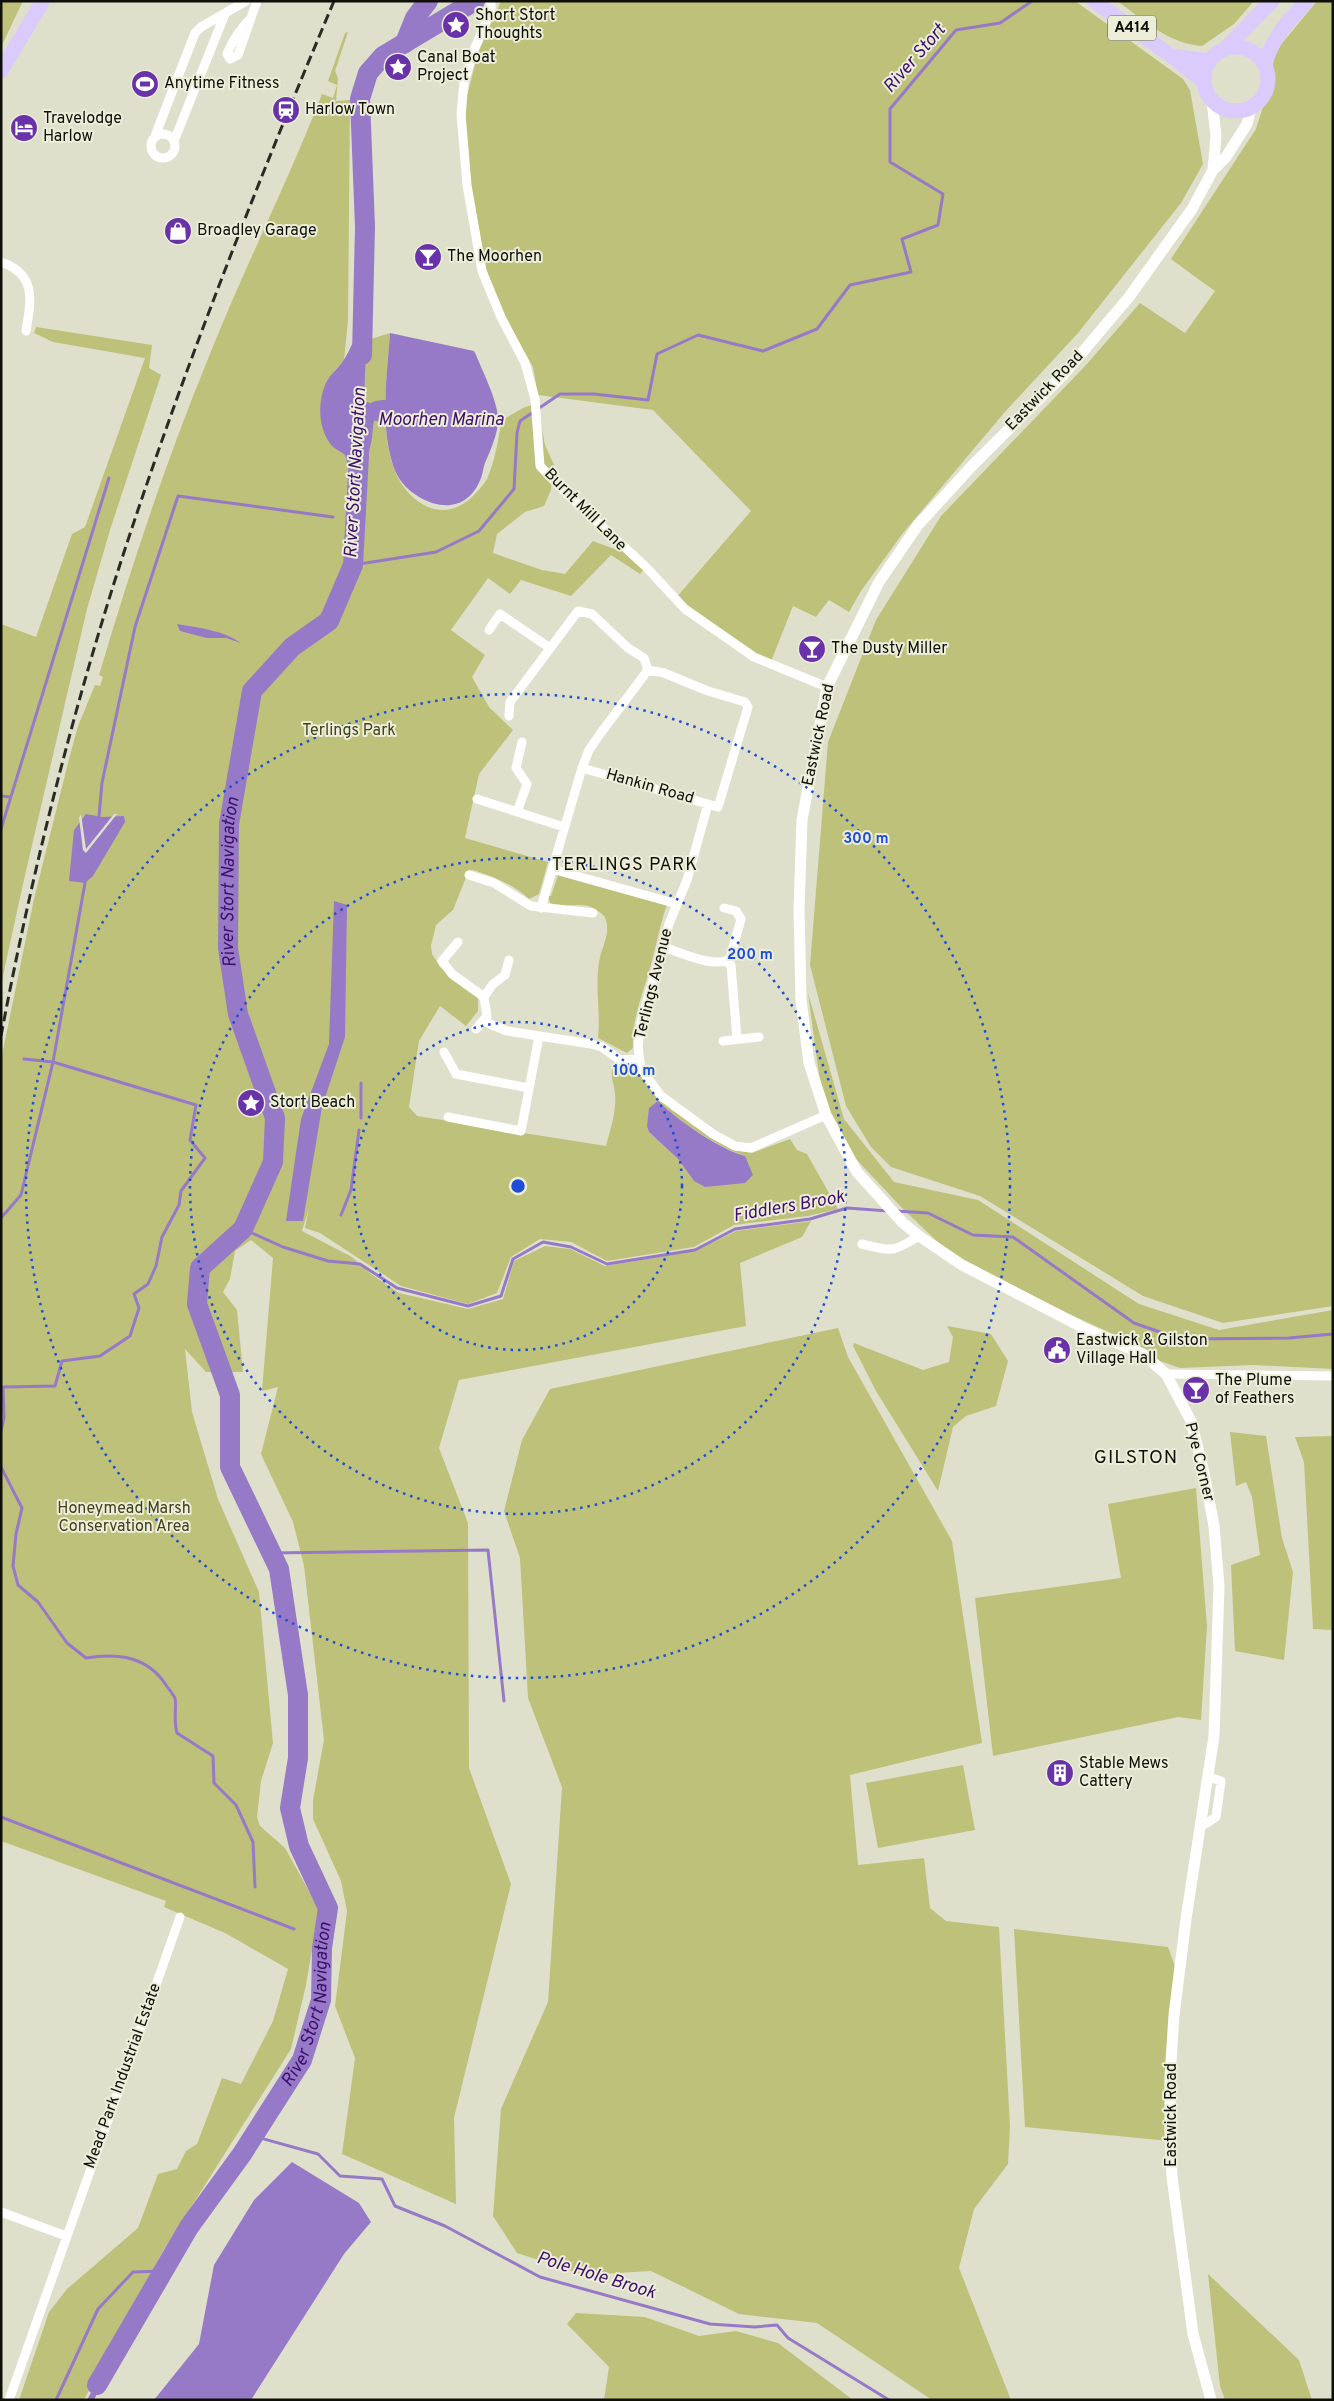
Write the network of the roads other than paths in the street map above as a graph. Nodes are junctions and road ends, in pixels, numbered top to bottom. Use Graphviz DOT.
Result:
graph roads {
  1 [pos="42,1"];
  2 [pos="246,1"];
  3 [pos="257,1"];
  4 [pos="1094,1"];
  5 [pos="1272,1"];
  6 [pos="1307,1"];
  7 [pos="491,5"];
  8 [pos="226,14"];
  9 [pos="251,18"];
  10 [pos="1224,49"];
  11 [pos="1170,55"];
  12 [pos="1209,61"];
  13 [pos="1265,64"];
  14 [pos="1,71"];
  15 [pos="1204,82"];
  16 [pos="1212,101"];
  17 [pos="1251,108"];
  18 [pos="155,136"];
  19 [pos="174,141"];
  20 [pos="1213,170"];
  21 [pos="1,262"];
  22 [pos="26,331"];
  23 [pos="488,630"];
  24 [pos="550,648"];
  25 [pos="648,670"];
  26 [pos="827,687"];
  27 [pos="509,716"];
  28 [pos="522,742"];
  29 [pos="582,768"];
  30 [pos="477,800"];
  31 [pos="708,804"];
  32 [pos="517,812"];
  33 [pos="564,828"];
  34 [pos="552,868"];
  35 [pos="469,875"];
  36 [pos="677,904"];
  37 [pos="541,908"];
  38 [pos="724,908"];
  39 [pos="593,913"];
  40 [pos="458,942"];
  41 [pos="664,946"];
  42 [pos="509,960"];
  43 [pos="726,962"];
  44 [pos="484,998"];
  45 [pos="483,1021"];
  46 [pos="476,1029"];
  47 [pos="539,1036"];
  48 [pos="759,1037"];
  49 [pos="737,1039"];
  50 [pos="723,1040"];
  51 [pos="444,1052"];
  52 [pos="638,1059"];
  53 [pos="530,1088"];
  54 [pos="826,1114"];
  55 [pos="448,1117"];
  56 [pos="903,1223"];
  57 [pos="919,1236"];
  58 [pos="862,1244"];
  59 [pos="1166,1374"];
  60 [pos="1333,1376"];
  61 [pos="1202,1827"];
  62 [pos="180,1918"];
  63 [pos="1,2212"];
  64 [pos="66,2236"];
  65 [pos="9,2400"];
  66 [pos="1211,2400"];
  1 -- 14 [label="highway"];
  2 -- 8 [label="street"];
  3 -- 9 [label="street"];
  4 -- 11 [label="highway, A414"];
  5 -- 10 [label="highway"];
  6 -- 13 [label="highway"];
  7 -- 26 [label="street, Burnt Mill Lane"];
  8 -- 18 [label="street"];
  8 -- 19 [label="street"];
  10 -- 12 [label="highway"];
  10 -- 13 [label="highway"];
  11 -- 12 [label="highway, A414"];
  11 -- 15 [label="highway, A414"];
  12 -- 15 [label="highway"];
  13 -- 17 [label="highway"];
  15 -- 16 [label="highway"];
  16 -- 17 [label="highway"];
  16 -- 20 [label="street, Eastwick Road"];
  17 -- 20 [label="street, Eastwick Road"];
  18 -- 19 [label="street"];
  18 -- 19 [label="street"];
  20 -- 26 [label="street, Eastwick Road"];
  21 -- 22 [label="street"];
  23 -- 24 [label="street"];
  24 -- 25 [label="street"];
  24 -- 27 [label="street"];
  25 -- 29 [label="street"];
  25 -- 31 [label="street, Hankin Road"];
  26 -- 54 [label="street, Eastwick Road"];
  28 -- 32 [label="street"];
  29 -- 31 [label="street, Hankin Road"];
  29 -- 33 [label="street"];
  30 -- 32 [label="street"];
  31 -- 36 [label="street, Terlings Avenue"];
  32 -- 33 [label="street"];
  33 -- 34 [label="street"];
  34 -- 36 [label="street"];
  34 -- 37 [label="street"];
  35 -- 37 [label="street"];
  36 -- 41 [label="street, Terlings Avenue"];
  37 -- 39 [label="street"];
  38 -- 43 [label="street"];
  40 -- 44 [label="street"];
  41 -- 43 [label="street"];
  41 -- 52 [label="street, Terlings Avenue"];
  42 -- 44 [label="street"];
  43 -- 49 [label="street"];
  44 -- 45 [label="street"];
  45 -- 46 [label="street"];
  45 -- 47 [label="street"];
  47 -- 52 [label="street"];
  47 -- 53 [label="street"];
  48 -- 49 [label="street"];
  49 -- 50 [label="street"];
  51 -- 53 [label="street"];
  52 -- 54 [label="street, Terlings Avenue"];
  53 -- 55 [label="street"];
  54 -- 56 [label="street, Eastwick Road"];
  56 -- 57 [label="street, Pye Corner"];
  57 -- 58 [label="street"];
  57 -- 59 [label="street, Pye Corner"];
  59 -- 60 [label="street"];
  59 -- 61 [label="street, Pye Corner"];
  61 -- 66 [label="street, Eastwick Road"];
  62 -- 64 [label="street, Mead Park Industrial Estate"];
  63 -- 64 [label="street"];
  64 -- 65 [label="street, Mead Park Industrial Estate"];
}
